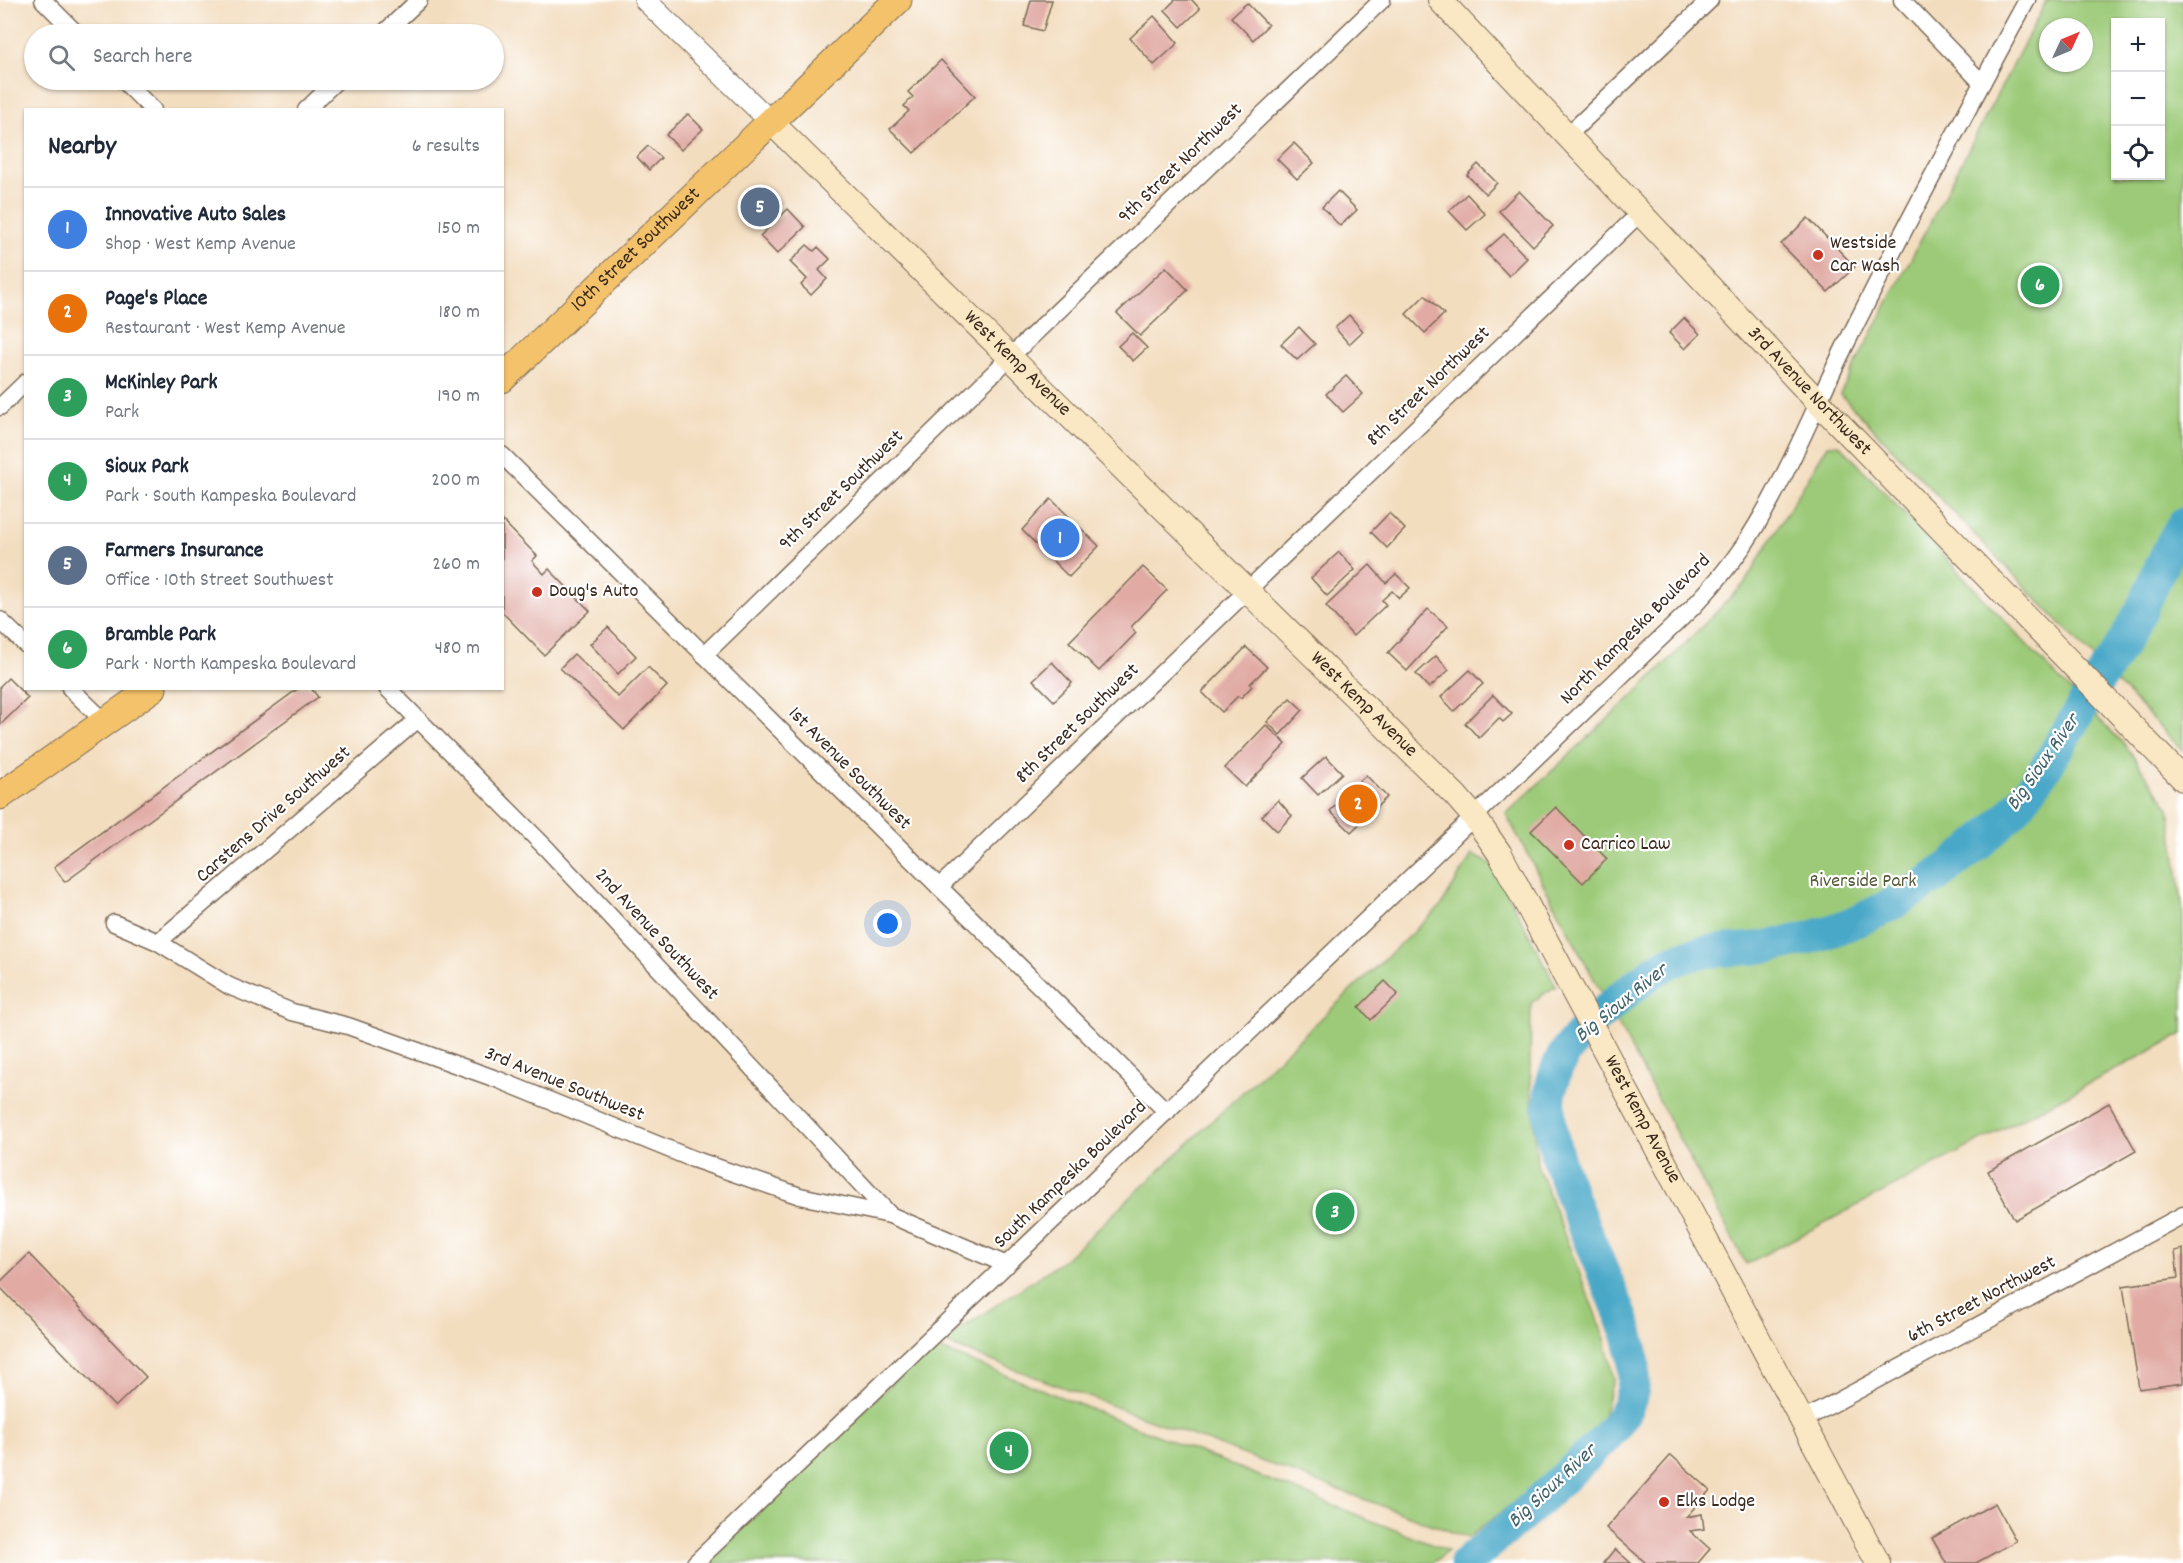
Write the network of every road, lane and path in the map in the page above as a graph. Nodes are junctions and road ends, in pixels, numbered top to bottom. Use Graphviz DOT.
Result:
graph roads {
  1 [pos="43,0"];
  2 [pos="418,0"];
  3 [pos="645,0"];
  4 [pos="898,0"];
  5 [pos="1382,0"];
  6 [pos="1440,0"];
  7 [pos="1710,0"];
  8 [pos="1902,0"];
  9 [pos="2027,0"];
  10 [pos="67,24"];
  11 [pos="393,24"];
  12 [pos="1982,83"];
  13 [pos="133,90"];
  14 [pos="327,90"];
  15 [pos="151,108"];
  16 [pos="308,108"];
  17 [pos="771,122"];
  18 [pos="1567,136"];
  19 [pos="1640,213"];
  20 [pos="1009,358"];
  21 [pos="504,377"];
  22 [pos="24,384"];
  23 [pos="1817,401"];
  24 [pos="0,406"];
  25 [pos="504,457"];
  26 [pos="1247,591"];
  27 [pos="0,620"];
  28 [pos="24,643"];
  29 [pos="704,655"];
  30 [pos="72,690"];
  31 [pos="150,690"];
  32 [pos="389,690"];
  33 [pos="417,720"];
  34 [pos="106,723"];
  35 [pos="2183,779"];
  36 [pos="0,796"];
  37 [pos="1475,818"];
  38 [pos="939,887"];
  39 [pos="114,923"];
  40 [pos="158,942"];
  41 [pos="1167,1112"];
  42 [pos="890,1215"];
  43 [pos="2183,1215"];
  44 [pos="1007,1265"];
  45 [pos="1801,1421"];
  46 [pos="695,1563"];
  47 [pos="1878,1563"];
  1 -- 10 [label="street"];
  2 -- 11 [label="street"];
  3 -- 17 [label="street, West Kemp Avenue"];
  4 -- 17 [label="main road, 10th Street Southwest"];
  5 -- 20 [label="street, 9th Street Northwest"];
  6 -- 18 [label="main road, 3rd Avenue Northwest"];
  7 -- 18 [label="street"];
  8 -- 12 [label="street"];
  9 -- 12 [label="street, North Kampeska Boulevard"];
  12 -- 23 [label="street, North Kampeska Boulevard"];
  13 -- 15 [label="street"];
  14 -- 16 [label="street"];
  17 -- 20 [label="main road, West Kemp Avenue"];
  17 -- 21 [label="main road, 10th Street Southwest"];
  18 -- 19 [label="main road, 3rd Avenue Northwest"];
  19 -- 23 [label="main road, 3rd Avenue Northwest"];
  19 -- 26 [label="street, 8th Street Northwest"];
  20 -- 26 [label="main road, West Kemp Avenue"];
  20 -- 29 [label="street, 9th Street Southwest"];
  22 -- 24 [label="street"];
  23 -- 35 [label="main road, 3rd Avenue Northwest"];
  23 -- 37 [label="street, North Kampeska Boulevard"];
  25 -- 29 [label="street, 1st Avenue Southwest"];
  26 -- 37 [label="main road, West Kemp Avenue"];
  26 -- 38 [label="street, 8th Street Southwest"];
  27 -- 28 [label="street"];
  29 -- 38 [label="street, 1st Avenue Southwest"];
  30 -- 34 [label="street"];
  31 -- 34 [label="main road"];
  32 -- 33 [label="street, 2nd Avenue Southwest"];
  33 -- 40 [label="street, Carstens Drive Southwest"];
  33 -- 42 [label="street, 2nd Avenue Southwest"];
  34 -- 36 [label="main road"];
  37 -- 41 [label="street, South Kampeska Boulevard"];
  37 -- 45 [label="main road, West Kemp Avenue"];
  38 -- 41 [label="street, 1st Avenue Southwest"];
  39 -- 40 [label="street, 3rd Avenue Southwest"];
  40 -- 42 [label="street, 3rd Avenue Southwest"];
  41 -- 44 [label="street, South Kampeska Boulevard"];
  42 -- 44 [label="street, 3rd Avenue Southwest"];
  43 -- 45 [label="street, 6th Street Northwest"];
  44 -- 46 [label="street, South Kampeska Boulevard"];
  45 -- 47 [label="main road, West Kemp Avenue"];
}
